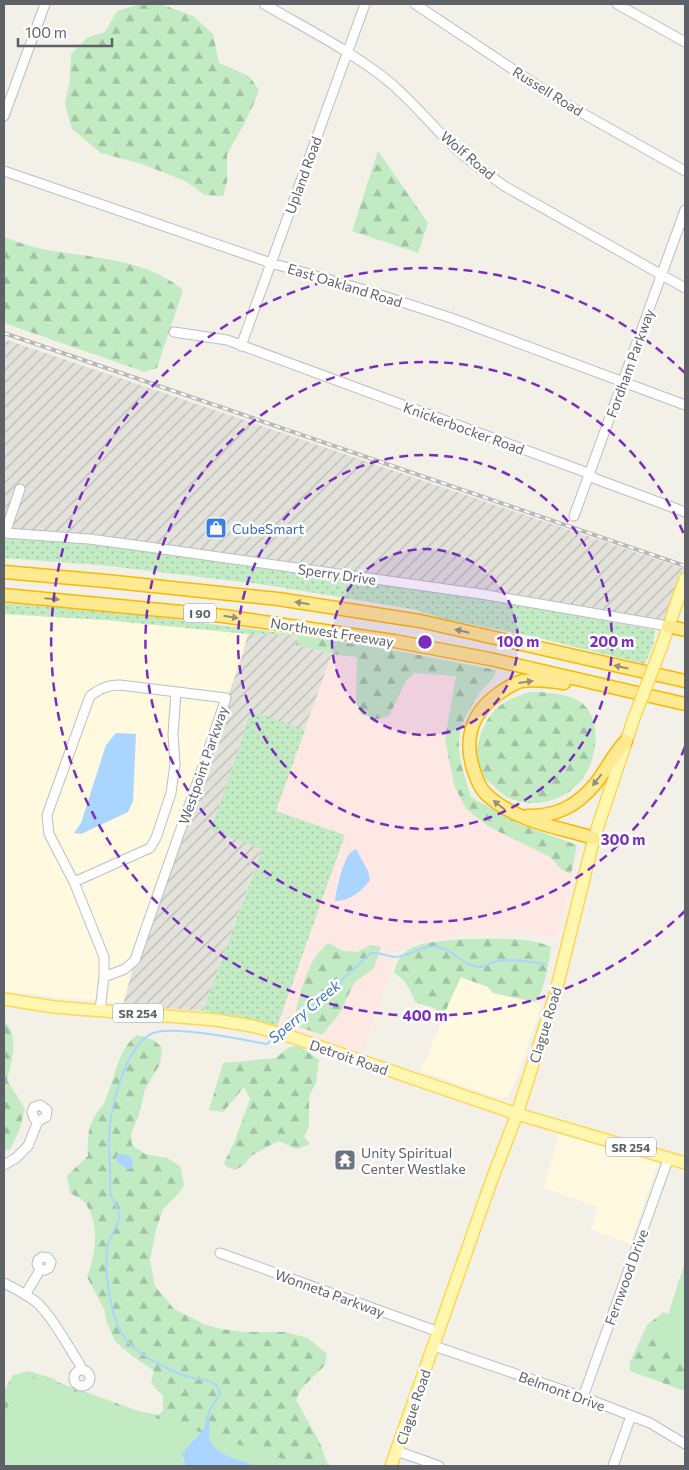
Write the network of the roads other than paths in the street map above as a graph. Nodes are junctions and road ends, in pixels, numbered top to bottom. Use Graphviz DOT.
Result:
graph roads {
  1 [pos="45,4"];
  2 [pos="264,4"];
  3 [pos="365,4"];
  4 [pos="415,4"];
  5 [pos="617,4"];
  6 [pos="685,42"];
  7 [pos="347,52"];
  8 [pos="4,116"];
  9 [pos="4,171"];
  10 [pos="685,171"];
  11 [pos="685,210"];
  12 [pos="271,263"];
  13 [pos="662,275"];
  14 [pos="685,288"];
  15 [pos="174,332"];
  16 [pos="241,346"];
  17 [pos="622,382"];
  18 [pos="685,405"];
  19 [pos="590,475"];
  20 [pos="20,489"];
  21 [pos="685,512"];
  22 [pos="574,516"];
  23 [pos="4,533"];
  24 [pos="4,572"];
  25 [pos="685,579"];
  26 [pos="4,595"];
  27 [pos="668,626"];
  28 [pos="685,630"];
  29 [pos="685,681"];
  30 [pos="626,689"];
  31 [pos="176,692"];
  32 [pos="685,704"];
  33 [pos="626,741"];
  34 [pos="519,816"];
  35 [pos="594,838"];
  36 [pos="74,882"];
  37 [pos="104,978"];
  38 [pos="4,999"];
  39 [pos="100,1010"];
  40 [pos="517,1114"];
  41 [pos="38,1121"];
  42 [pos="669,1157"];
  43 [pos="685,1163"];
  44 [pos="4,1165"];
  45 [pos="220,1253"];
  46 [pos="40,1270"];
  47 [pos="4,1283"];
  48 [pos="25,1295"];
  49 [pos="439,1332"];
  50 [pos="434,1346"];
  51 [pos="82,1370"];
  52 [pos="583,1397"];
  53 [pos="631,1416"];
  54 [pos="685,1444"];
  55 [pos="397,1451"];
  56 [pos="392,1466"];
  57 [pos="439,1466"];
  58 [pos="613,1466"];
  1 -- 8 [label="street"];
  2 -- 7 [label="street, Wolf Road"];
  3 -- 7 [label="street, Upland Road"];
  4 -- 10 [label="street, Russell Road"];
  5 -- 6 [label="street"];
  7 -- 12 [label="street, Upland Road"];
  7 -- 13 [label="street, Wolf Road"];
  9 -- 12 [label="street, East Oakland Road"];
  11 -- 13 [label="street, Fordham Parkway"];
  12 -- 16 [label="street, Upland Road"];
  12 -- 17 [label="street, East Oakland Road"];
  13 -- 14 [label="street, Wolf Road"];
  13 -- 17 [label="street, Fordham Parkway"];
  15 -- 16 [label="street, Knickerbocker Road"];
  16 -- 19 [label="street, Knickerbocker Road"];
  17 -- 18 [label="street, East Oakland Road"];
  17 -- 19 [label="street, Fordham Parkway"];
  19 -- 21 [label="street, Knickerbocker Road"];
  19 -- 22 [label="street, Fordham Parkway"];
  20 -- 23 [label="street"];
  23 -- 27 [label="street, Sperry Drive"];
  29 -- 24 [label="highway, Northwest Freeway / I 90, one-way"];
  25 -- 27 [label="main road, Clague Road"];
  26 -- 30 [label="highway, Northwest Freeway / I 90, one-way"];
  27 -- 28 [label="highway"];
  27 -- 33 [label="main road, Clague Road, bridge"];
  30 -- 32 [label="highway, Northwest Freeway / I 90"];
  34 -- 30 [label="highway, one-way"];
  31 -- 36 [label="street"];
  31 -- 36 [label="street, Westpoint Parkway"];
  31 -- 37 [label="street, Westpoint Parkway"];
  33 -- 34 [label="highway, one-way"];
  33 -- 35 [label="main road, Clague Road"];
  34 -- 35 [label="highway"];
  35 -- 40 [label="main road, Clague Road"];
  36 -- 37 [label="street, Westpoint Parkway"];
  37 -- 39 [label="street, Westpoint Parkway"];
  38 -- 39 [label="main road, Detroit Road / SR 254"];
  39 -- 40 [label="main road, Detroit Road / SR 254"];
  40 -- 42 [label="main road, Detroit Road / SR 254"];
  40 -- 49 [label="main road, Clague Road"];
  41 -- 44 [label="street"];
  42 -- 43 [label="main road, Detroit Road / SR 254"];
  42 -- 52 [label="street, Fernwood Drive"];
  45 -- 49 [label="street, Wonneta Parkway"];
  46 -- 48 [label="street"];
  47 -- 48 [label="street"];
  48 -- 51 [label="street"];
  49 -- 50 [label="main road, Clague Road"];
  50 -- 52 [label="street, Belmont Drive"];
  50 -- 55 [label="main road, Clague Road"];
  52 -- 53 [label="street, Belmont Drive"];
  53 -- 54 [label="street, Belmont Drive"];
  53 -- 58 [label="street"];
  55 -- 56 [label="main road, Clague Road"];
  55 -- 57 [label="street"];
}
